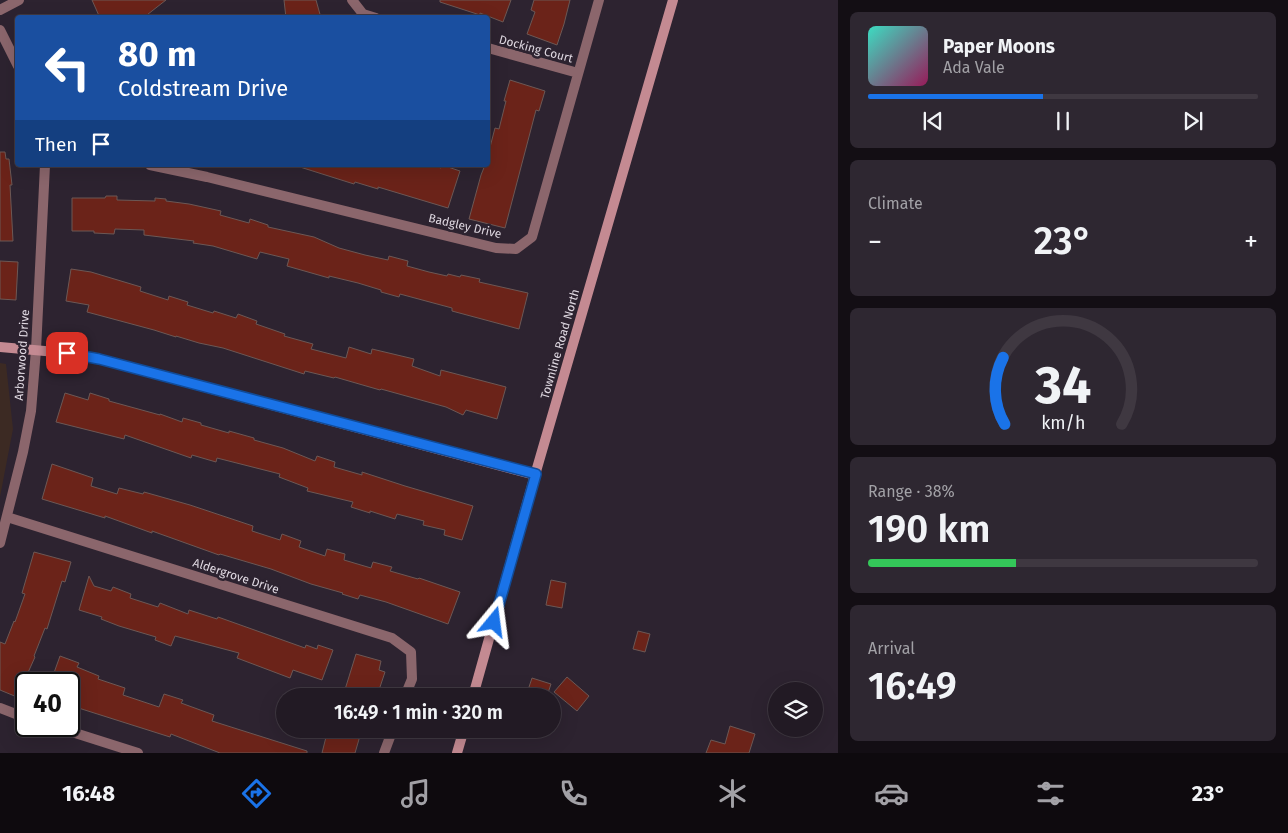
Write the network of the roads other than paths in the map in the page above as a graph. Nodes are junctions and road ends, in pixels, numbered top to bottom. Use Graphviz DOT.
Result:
graph roads {
  1 [pos="19,0"];
  2 [pos="352,0"];
  3 [pos="599,0"];
  4 [pos="673,0"];
  5 [pos="0,10"];
  6 [pos="367,15"];
  7 [pos="0,30"];
  8 [pos="490,49"];
  9 [pos="15,60"];
  10 [pos="578,73"];
  11 [pos="44,167"];
  12 [pos="160,167"];
  13 [pos="0,347"];
  14 [pos="36,350"];
  15 [pos="536,474"];
  16 [pos="7,517"];
  17 [pos="0,543"];
  18 [pos="408,688"];
  19 [pos="475,688"];
  20 [pos="0,708"];
  21 [pos="15,714"];
  22 [pos="80,735"];
  23 [pos="390,738"];
  24 [pos="461,738"];
  25 [pos="138,753"];
  26 [pos="384,753"];
  27 [pos="457,753"];
  1 -- 5 [label="street"];
  2 -- 6 [label="street"];
  3 -- 10 [label="street, Badgley Drive"];
  4 -- 15 [label="street, Townline Road North"];
  7 -- 9 [label="street"];
  8 -- 10 [label="street, Docking Court"];
  10 -- 12 [label="street, Badgley Drive"];
  11 -- 14 [label="street, Arborwood Drive"];
  13 -- 14 [label="street"];
  14 -- 15 [label="street"];
  14 -- 16 [label="street, Arborwood Drive"];
  15 -- 19 [label="street, Townline Road North"];
  16 -- 17 [label="street, Arborwood Drive"];
  16 -- 18 [label="street, Aldergrove Drive"];
  20 -- 21 [label="street"];
  22 -- 25 [label="street"];
  23 -- 26 [label="street"];
  24 -- 27 [label="street"];
}
